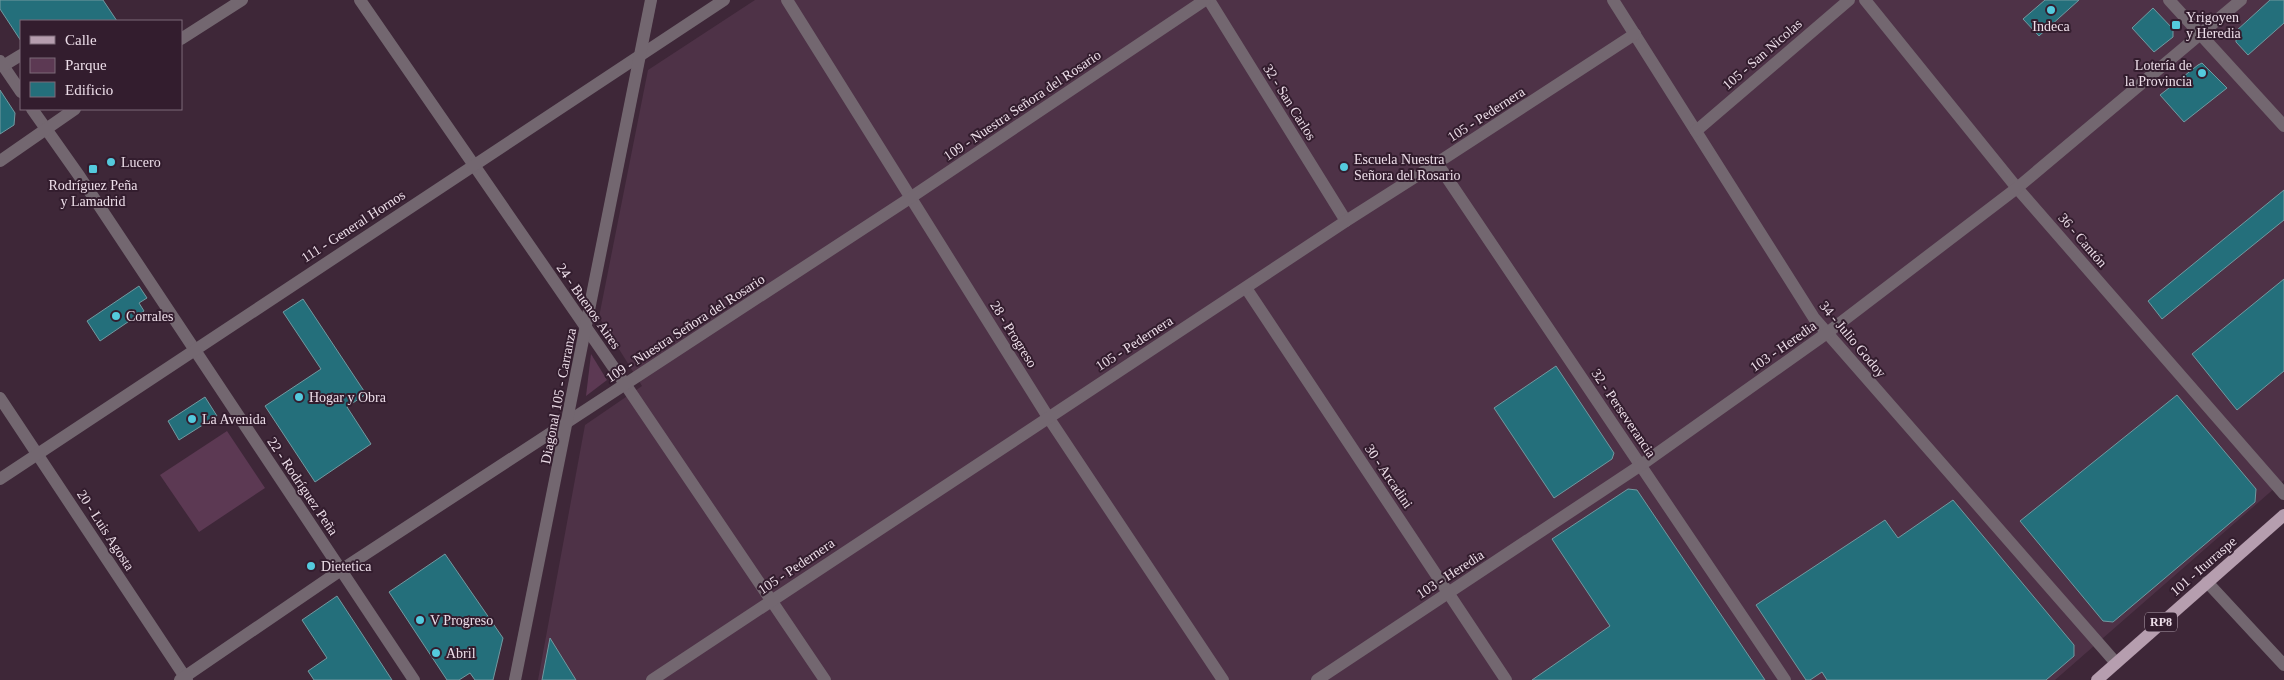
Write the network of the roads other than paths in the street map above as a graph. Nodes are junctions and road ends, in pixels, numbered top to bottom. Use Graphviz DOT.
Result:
graph roads {
  1 [pos="242,0"];
  2 [pos="360,0"];
  3 [pos="651,0"];
  4 [pos="724,0"];
  5 [pos="787,0"];
  6 [pos="1207,0"];
  7 [pos="1613,0"];
  8 [pos="1849,0"];
  9 [pos="1865,0"];
  10 [pos="2168,0"];
  11 [pos="2241,0"];
  12 [pos="1635,34"];
  13 [pos="2201,36"];
  14 [pos="182,38"];
  15 [pos="20,55"];
  16 [pos="638,58"];
  17 [pos="2,64"];
  18 [pos="20,91"];
  19 [pos="33,110"];
  20 [pos="74,110"];
  21 [pos="2284,126"];
  22 [pos="46,130"];
  23 [pos="1696,131"];
  24 [pos="0,161"];
  25 [pos="1437,164"];
  26 [pos="474,165"];
  27 [pos="2017,188"];
  28 [pos="910,198"];
  29 [pos="1346,221"];
  30 [pos="1246,288"];
  31 [pos="586,330"];
  32 [pos="1827,333"];
  33 [pos="194,350"];
  34 [pos="626,384"];
  35 [pos="0,398"];
  36 [pos="1048,417"];
  37 [pos="567,423"];
  38 [pos="38,454"];
  39 [pos="1641,465"];
  40 [pos="0,479"];
  41 [pos="2284,494"];
  42 [pos="2284,515"];
  43 [pos="341,570"];
  44 [pos="2207,582"];
  45 [pos="1449,593"];
  46 [pos="771,601"];
  47 [pos="2116,663"];
  48 [pos="2284,665"];
  49 [pos="184,679"];
  50 [pos="414,680"];
  51 [pos="515,680"];
  52 [pos="652,680"];
  53 [pos="825,680"];
  54 [pos="1224,680"];
  55 [pos="1316,680"];
  56 [pos="1506,680"];
  57 [pos="1784,680"];
  58 [pos="2097,680"];
  1 -- 14 [label="street"];
  2 -- 26 [label="street, 24 - Buenos Aires"];
  3 -- 16 [label="street, Diagonal 105 - Carranza"];
  4 -- 16 [label="street, 111 - General Hornos"];
  5 -- 28 [label="street, 28 - Progreso"];
  6 -- 28 [label="street, 109 - Nuestra Señora del Rosario"];
  6 -- 29 [label="street, 32 - San Carlos"];
  7 -- 12 [label="street, 34 - Julio Godoy"];
  8 -- 23 [label="street, 105 - San Nicolas"];
  9 -- 27 [label="street, 36 - Cantón"];
  10 -- 13 [label="street"];
  11 -- 13 [label="street, 103 - Heredia"];
  12 -- 23 [label="street, 34 - Julio Godoy"];
  12 -- 25 [label="street, 105 - Pedernera"];
  13 -- 21 [label="street"];
  13 -- 27 [label="street, 103 - Heredia"];
  15 -- 17 [label="street"];
  16 -- 26 [label="street, 111 - General Hornos"];
  16 -- 31 [label="street, Diagonal 105 - Carranza"];
  17 -- 18 [label="street"];
  19 -- 22 [label="street, 22 - Rodríguez Peña"];
  20 -- 22 [label="street"];
  22 -- 24 [label="street"];
  22 -- 33 [label="street, 22 - Rodríguez Peña"];
  23 -- 32 [label="street, 34 - Julio Godoy"];
  25 -- 29 [label="street, 105 - Pedernera"];
  25 -- 39 [label="street, 32 - Perseverancia"];
  26 -- 31 [label="street, 24 - Buenos Aires"];
  26 -- 33 [label="street, 111 - General Hornos"];
  27 -- 32 [label="street, 103 - Heredia"];
  27 -- 41 [label="street, 36 - Cantón"];
  28 -- 34 [label="street, 109 - Nuestra Señora del Rosario"];
  28 -- 36 [label="street, 28 - Progreso"];
  29 -- 30 [label="street, 105 - Pedernera"];
  30 -- 36 [label="street, 105 - Pedernera"];
  30 -- 45 [label="street, 30 - Arcadini"];
  31 -- 34 [label="street, 24 - Buenos Aires"];
  31 -- 37 [label="street, Diagonal 105 - Carranza"];
  32 -- 39 [label="street, 103 - Heredia"];
  32 -- 47 [label="street, 34 - Julio Godoy"];
  33 -- 38 [label="street, 111 - General Hornos"];
  33 -- 43 [label="street, 22 - Rodríguez Peña"];
  34 -- 37 [label="street, 109 - Nuestra Señora del Rosario"];
  34 -- 46 [label="street, 24 - Buenos Aires"];
  35 -- 38 [label="street, 20 - Luis Agosta"];
  36 -- 46 [label="street, 105 - Pedernera"];
  36 -- 54 [label="street, 28 - Progreso"];
  37 -- 43 [label="street, 109 - Nuestra Señora del Rosario"];
  37 -- 51 [label="street, Diagonal 105 - Carranza"];
  38 -- 40 [label="street, 111 - General Hornos"];
  38 -- 49 [label="street, 20 - Luis Agosta"];
  39 -- 45 [label="street, 103 - Heredia"];
  39 -- 57 [label="street, 32 - Perseverancia"];
  42 -- 44 [label="main road, 101 - Iturraspe / RP8"];
  43 -- 49 [label="street, 109 - Nuestra Señora del Rosario"];
  43 -- 50 [label="street, 22 - Rodríguez Peña"];
  44 -- 47 [label="main road, 101 - Iturraspe / RP8"];
  44 -- 48 [label="street"];
  45 -- 55 [label="street, 103 - Heredia"];
  45 -- 56 [label="street, 30 - Arcadini"];
  46 -- 52 [label="street, 105 - Pedernera"];
  46 -- 53 [label="street, 24 - Buenos Aires"];
  47 -- 58 [label="main road, 101 - Iturraspe / RP8"];
}
